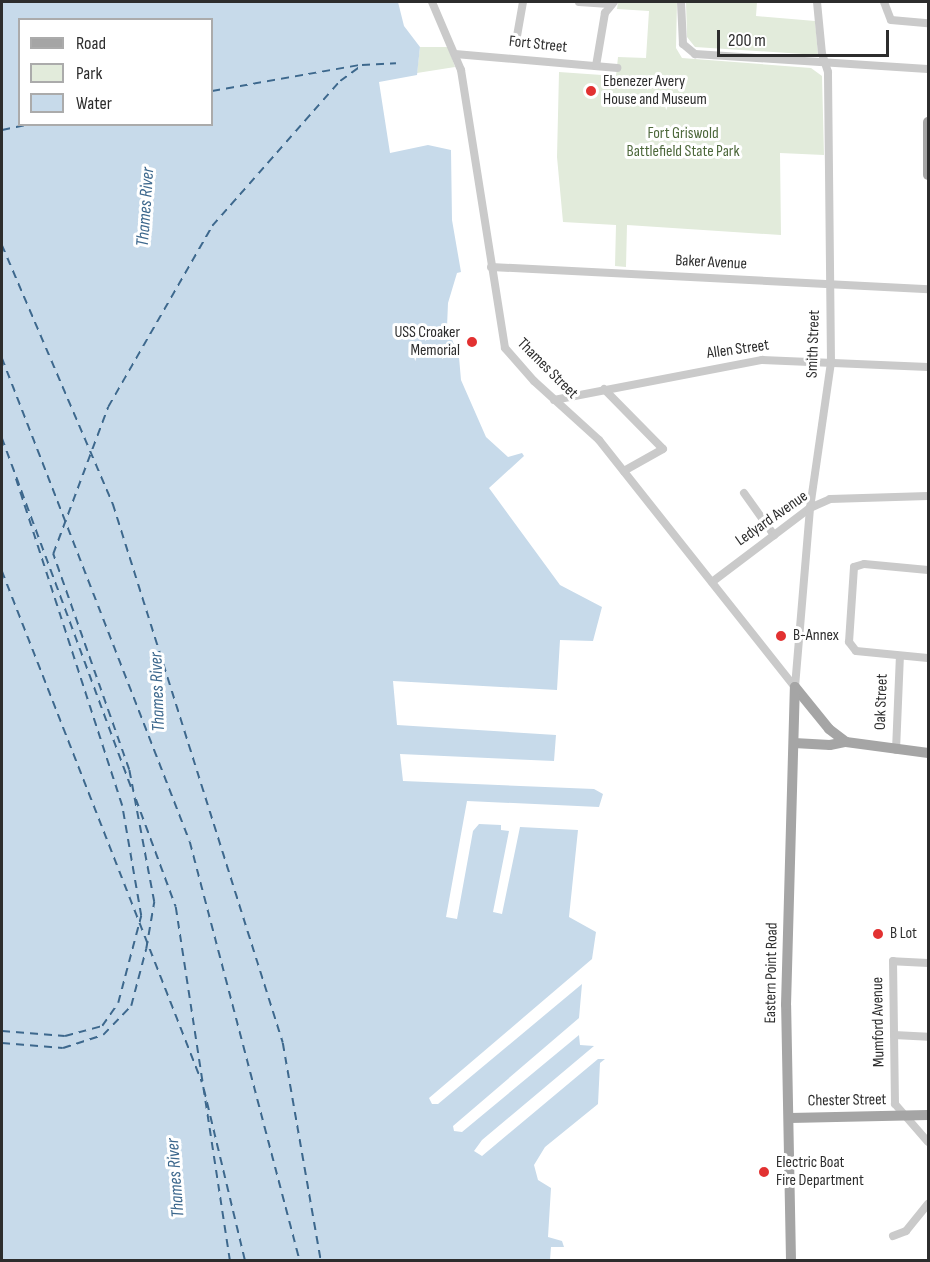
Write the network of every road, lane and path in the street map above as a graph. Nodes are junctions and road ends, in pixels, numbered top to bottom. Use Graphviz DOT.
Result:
graph roads {
  1 [pos="432,2"];
  2 [pos="523,2"];
  3 [pos="579,2"];
  4 [pos="681,2"];
  5 [pos="817,2"];
  6 [pos="884,2"];
  7 [pos="612,3"];
  8 [pos="928,23"];
  9 [pos="517,36"];
  10 [pos="455,54"];
  11 [pos="825,63"];
  12 [pos="596,66"];
  13 [pos="617,68"];
  14 [pos="928,69"];
  15 [pos="928,122"];
  16 [pos="928,146"];
  17 [pos="928,175"];
  18 [pos="491,267"];
  19 [pos="830,284"];
  20 [pos="928,289"];
  21 [pos="831,362"];
  22 [pos="928,367"];
  23 [pos="604,389"];
  24 [pos="554,400"];
  25 [pos="624,471"];
  26 [pos="744,493"];
  27 [pos="928,496"];
  28 [pos="810,508"];
  29 [pos="774,535"];
  30 [pos="928,570"];
  31 [pos="712,582"];
  32 [pos="900,656"];
  33 [pos="928,658"];
  34 [pos="795,687"];
  35 [pos="846,742"];
  36 [pos="794,743"];
  37 [pos="896,750"];
  38 [pos="928,753"];
  39 [pos="928,963"];
  40 [pos="894,1035"];
  41 [pos="928,1037"];
  42 [pos="904,1115"];
  43 [pos="928,1115"];
  44 [pos="790,1118"];
  45 [pos="928,1142"];
  46 [pos="928,1204"];
  47 [pos="893,1236"];
  48 [pos="791,1260"];
  1 -- 10 [label="street, Thames Street"];
  2 -- 9 [label="street"];
  3 -- 7 [label="street"];
  4 -- 11 [label="street"];
  5 -- 11 [label="street, Smith Street"];
  6 -- 8 [label="street"];
  7 -- 12 [label="street"];
  10 -- 12 [label="street, Fort Street"];
  10 -- 18 [label="street, Thames Street"];
  11 -- 14 [label="street"];
  11 -- 19 [label="street, Smith Street"];
  12 -- 13 [label="street, Fort Street"];
  15 -- 16 [label="main road"];
  16 -- 17 [label="main road"];
  18 -- 19 [label="street, Baker Avenue"];
  18 -- 24 [label="street, Thames Street"];
  19 -- 20 [label="street, Baker Avenue"];
  19 -- 21 [label="street, Smith Street"];
  21 -- 22 [label="street, Allen Street"];
  21 -- 23 [label="street, Allen Street"];
  21 -- 28 [label="street, Smith Street"];
  23 -- 24 [label="street, Allen Street"];
  23 -- 25 [label="street"];
  24 -- 25 [label="street, Thames Street"];
  25 -- 31 [label="street, Thames Street"];
  26 -- 29 [label="street"];
  27 -- 28 [label="street, Ledyard Avenue"];
  28 -- 29 [label="street, Ledyard Avenue"];
  28 -- 34 [label="street, Smith Street"];
  29 -- 31 [label="street, Ledyard Avenue"];
  30 -- 32 [label="street"];
  31 -- 34 [label="street, Thames Street"];
  32 -- 33 [label="street"];
  32 -- 37 [label="street, Oak Street"];
  34 -- 35 [label="main road"];
  34 -- 36 [label="main road, Eastern Point Road"];
  35 -- 36 [label="main road"];
  35 -- 37 [label="main road"];
  36 -- 44 [label="main road, Eastern Point Road"];
  37 -- 38 [label="main road"];
  39 -- 40 [label="street, Mumford Avenue"];
  40 -- 41 [label="street"];
  40 -- 42 [label="street, Mumford Avenue"];
  42 -- 43 [label="main road, Chester Street"];
  42 -- 44 [label="main road, Chester Street"];
  42 -- 45 [label="street, Mumford Avenue"];
  44 -- 48 [label="main road, Eastern Point Road"];
  46 -- 47 [label="street"];
}
